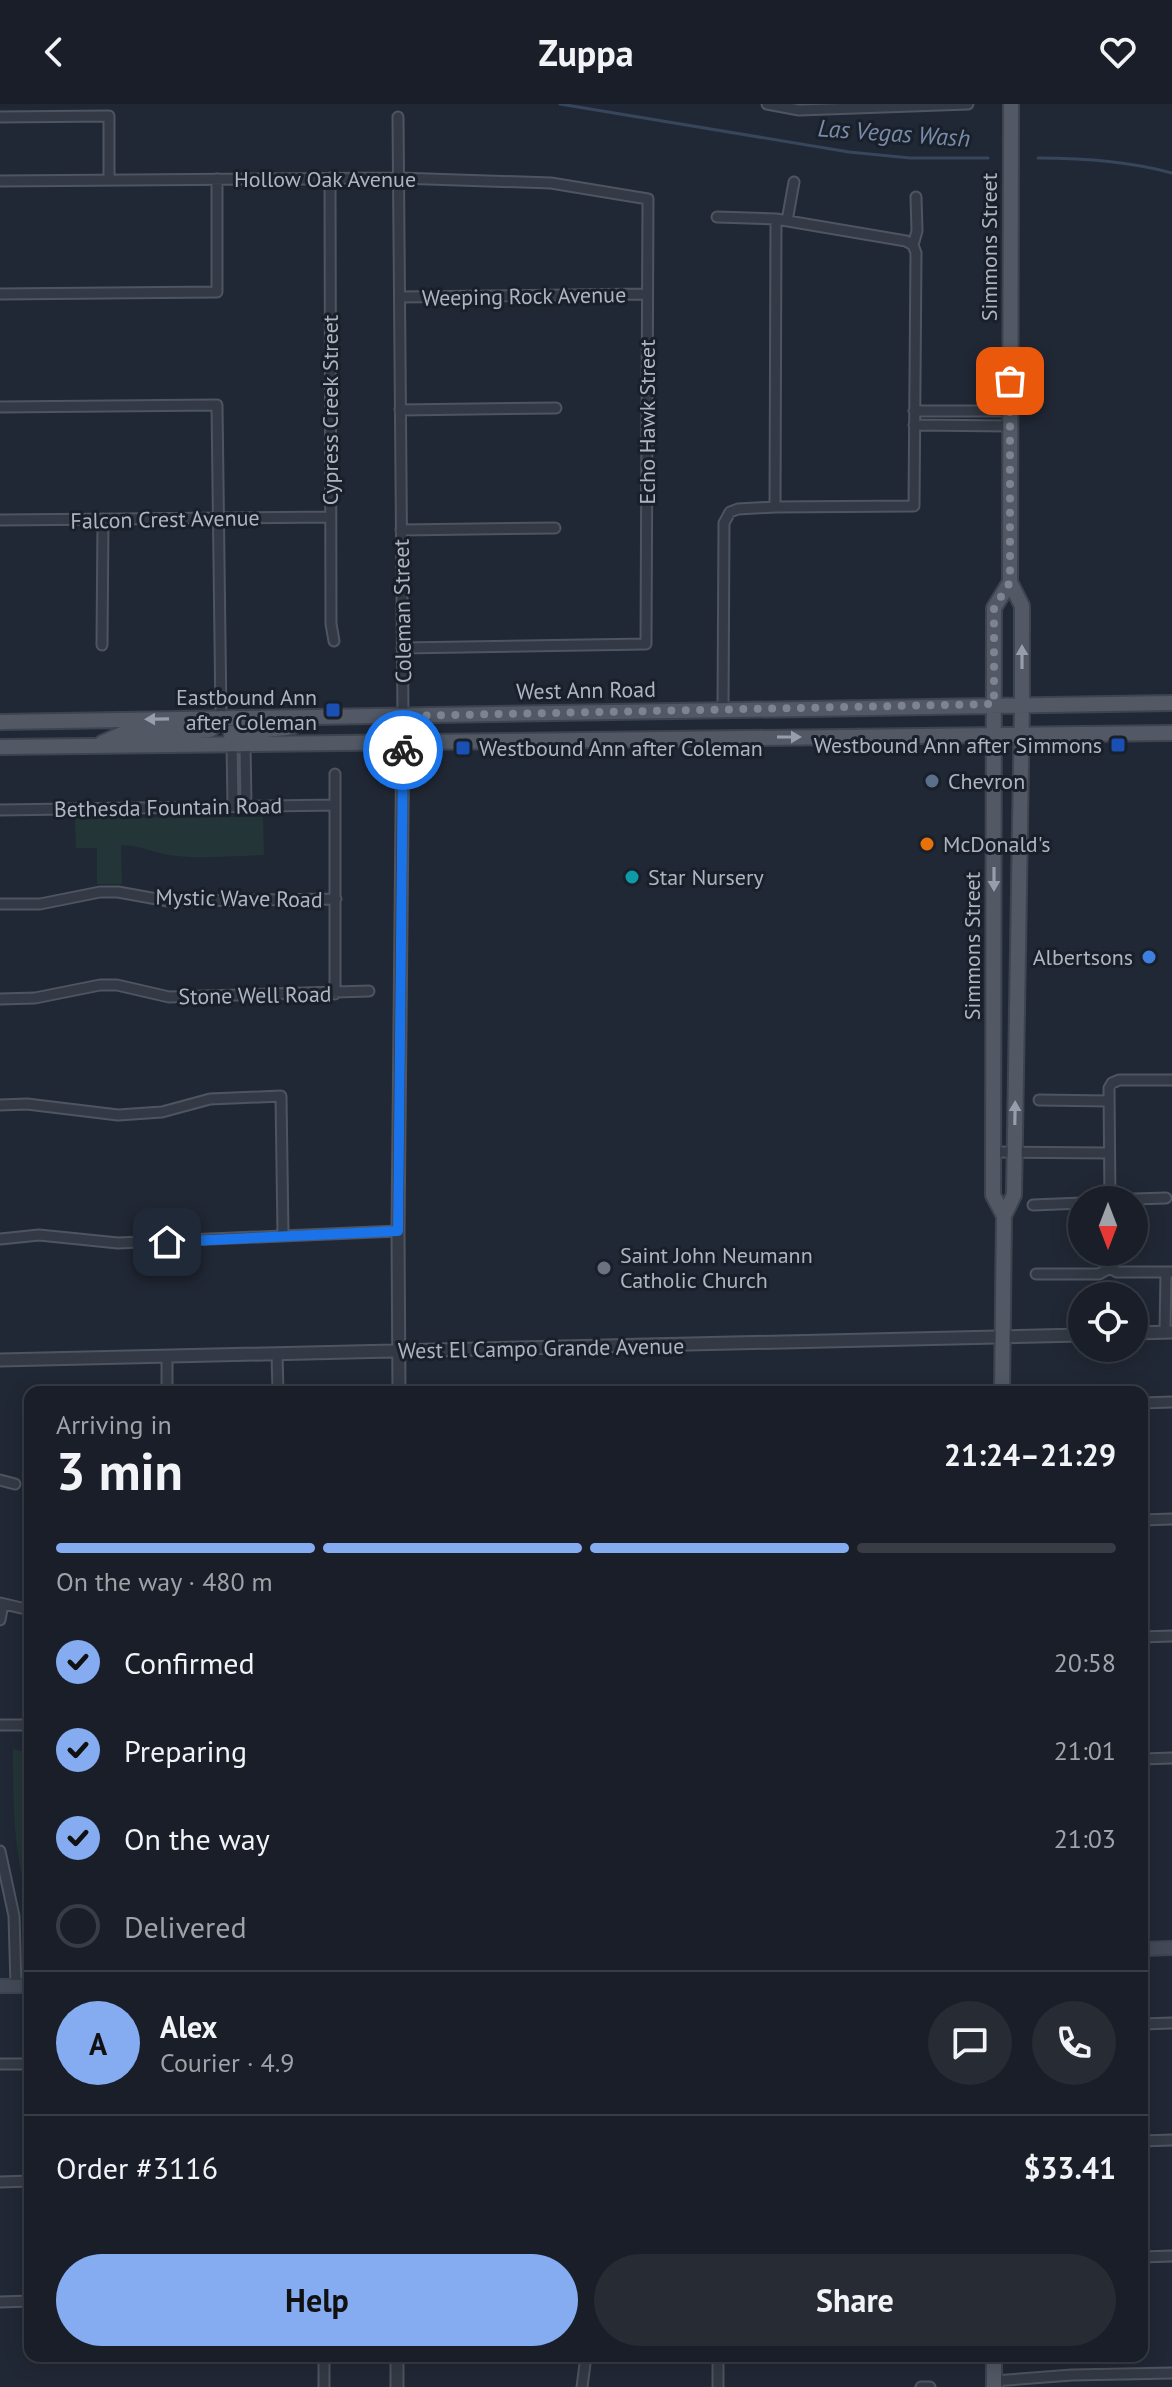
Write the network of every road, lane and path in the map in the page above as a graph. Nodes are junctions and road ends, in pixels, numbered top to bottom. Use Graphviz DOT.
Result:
graph roads {
  1 [pos="767,104"];
  2 [pos="968,104"];
  3 [pos="1011,104"];
  4 [pos="0,117"];
  5 [pos="398,117"];
  6 [pos="330,178"];
  7 [pos="399,178"];
  8 [pos="217,179"];
  9 [pos="109,180"];
  10 [pos="0,181"];
  11 [pos="794,182"];
  12 [pos="916,197"];
  13 [pos="648,199"];
  14 [pos="717,217"];
  15 [pos="781,220"];
  16 [pos="913,245"];
  17 [pos="0,294"];
  18 [pos="647,294"];
  19 [pos="400,297"];
  20 [pos="0,407"];
  21 [pos="556,408"];
  22 [pos="400,410"];
  23 [pos="914,411"];
  24 [pos="1010,418"];
  25 [pos="914,425"];
  26 [pos="775,507"];
  27 [pos="329,517"];
  28 [pos="217,518"];
  29 [pos="103,519"];
  30 [pos="0,520"];
  31 [pos="555,528"];
  32 [pos="401,530"];
  33 [pos="1010,582"];
  34 [pos="334,641"];
  35 [pos="102,645"];
  36 [pos="402,648"];
  37 [pos="1172,703"];
  38 [pos="994,704"];
  39 [pos="1022,704"];
  40 [pos="723,709"];
  41 [pos="403,716"];
  42 [pos="325,717"];
  43 [pos="221,718"];
  44 [pos="0,722"];
  45 [pos="1172,733"];
  46 [pos="994,736"];
  47 [pos="1022,736"];
  48 [pos="725,738"];
  49 [pos="403,741"];
  50 [pos="238,744"];
  51 [pos="0,747"];
  52 [pos="95,747"];
  53 [pos="335,774"];
  54 [pos="335,805"];
  55 [pos="233,806"];
  56 [pos="246,806"];
  57 [pos="0,810"];
  58 [pos="336,899"];
  59 [pos="0,904"];
  60 [pos="369,991"];
  61 [pos="335,994"];
  62 [pos="0,999"];
  63 [pos="1172,1080"];
  64 [pos="1039,1100"];
  65 [pos="1109,1101"];
  66 [pos="0,1105"];
  67 [pos="994,1152"];
  68 [pos="1015,1152"];
  69 [pos="1109,1153"];
  70 [pos="1108,1186"];
  71 [pos="1166,1198"];
  72 [pos="1148,1199"];
  73 [pos="1068,1204"];
  74 [pos="1033,1205"];
  75 [pos="1004,1216"];
  76 [pos="398,1231"];
  77 [pos="283,1235"];
  78 [pos="0,1239"];
  79 [pos="1110,1268"];
  80 [pos="1169,1272"];
  81 [pos="1036,1274"];
  82 [pos="1168,1332"];
  83 [pos="1148,1333"];
  84 [pos="1068,1336"];
  85 [pos="1003,1338"];
  86 [pos="398,1351"];
  87 [pos="277,1354"];
  88 [pos="167,1357"];
  89 [pos="0,1360"];
  90 [pos="167,1386"];
  91 [pos="278,1386"];
  92 [pos="399,1386"];
  93 [pos="1002,1386"];
  94 [pos="1172,1402"];
  95 [pos="1148,1403"];
  96 [pos="0,1480"];
  97 [pos="15,1484"];
  98 [pos="1172,1519"];
  99 [pos="1148,1520"];
  100 [pos="1,1604"];
  101 [pos="24,1609"];
  102 [pos="0,1620"];
  103 [pos="1172,1636"];
  104 [pos="1148,1637"];
  105 [pos="0,1725"];
  106 [pos="24,1725"];
  107 [pos="1172,1758"];
  108 [pos="1148,1759"];
  109 [pos="0,1851"];
  110 [pos="1172,1948"];
  111 [pos="1148,1949"];
  112 [pos="0,1986"];
  113 [pos="16,1986"];
  114 [pos="24,1986"];
  115 [pos="1172,2023"];
  116 [pos="1148,2024"];
  117 [pos="0,2064"];
  118 [pos="24,2064"];
  119 [pos="1172,2140"];
  120 [pos="1148,2141"];
  121 [pos="24,2181"];
  122 [pos="0,2182"];
  123 [pos="1172,2256"];
  124 [pos="1148,2257"];
  125 [pos="24,2301"];
  126 [pos="0,2302"];
  127 [pos="324,2362"];
  128 [pos="397,2362"];
  129 [pos="585,2362"];
  130 [pos="718,2362"];
  131 [pos="994,2362"];
  132 [pos="1172,2373"];
  133 [pos="1072,2375"];
  134 [pos="994,2384"];
  135 [pos="324,2387"];
  136 [pos="397,2387"];
  137 [pos="582,2387"];
  138 [pos="718,2387"];
  139 [pos="921,2387"];
  140 [pos="930,2387"];
  141 [pos="1072,2387"];
  1 -- 2 [label="street"];
  3 -- 24 [label="main road, Simmons Street"];
  4 -- 9 [label="street"];
  5 -- 7 [label="street, Coleman Street"];
  6 -- 7 [label="street, Hollow Oak Avenue"];
  6 -- 8 [label="street, Hollow Oak Avenue"];
  6 -- 27 [label="street, Cypress Creek Street"];
  7 -- 13 [label="street, Hollow Oak Avenue"];
  7 -- 19 [label="street, Coleman Street"];
  8 -- 9 [label="street, Hollow Oak Avenue"];
  8 -- 17 [label="street"];
  9 -- 10 [label="street, Hollow Oak Avenue"];
  11 -- 15 [label="street"];
  12 -- 16 [label="street"];
  13 -- 18 [label="street, Echo Hawk Street"];
  14 -- 15 [label="street"];
  15 -- 16 [label="street"];
  15 -- 26 [label="street"];
  16 -- 23 [label="street"];
  18 -- 19 [label="street, Weeping Rock Avenue"];
  18 -- 36 [label="street, Echo Hawk Street"];
  19 -- 22 [label="street, Coleman Street"];
  20 -- 28 [label="street"];
  21 -- 22 [label="street"];
  22 -- 32 [label="street, Coleman Street"];
  23 -- 24 [label="street"];
  23 -- 25 [label="street"];
  24 -- 25 [label="street"];
  24 -- 33 [label="main road, Simmons Street"];
  25 -- 26 [label="street"];
  26 -- 40 [label="street"];
  27 -- 28 [label="street, Falcon Crest Avenue"];
  27 -- 34 [label="street, Cypress Creek Street"];
  28 -- 29 [label="street, Falcon Crest Avenue"];
  28 -- 43 [label="street"];
  29 -- 30 [label="street, Falcon Crest Avenue"];
  29 -- 35 [label="street"];
  31 -- 32 [label="street"];
  32 -- 36 [label="street, Coleman Street"];
  33 -- 38 [label="main road, Simmons Street"];
  39 -- 33 [label="main road, Simmons Street, one-way"];
  36 -- 41 [label="street, Coleman Street"];
  37 -- 39 [label="main road, West Ann Road"];
  38 -- 39 [label="main road, West Ann Road"];
  38 -- 40 [label="main road, West Ann Road"];
  38 -- 46 [label="main road, Simmons Street"];
  39 -- 47 [label="main road, Simmons Street"];
  40 -- 41 [label="main road, West Ann Road"];
  40 -- 48 [label="main road"];
  41 -- 42 [label="main road, West Ann Road"];
  41 -- 49 [label="street, Coleman Street"];
  42 -- 43 [label="main road, West Ann Road"];
  42 -- 50 [label="main road"];
  43 -- 44 [label="main road, West Ann Road, one-way"];
  43 -- 52 [label="main road"];
  45 -- 47 [label="main road"];
  46 -- 47 [label="main road"];
  48 -- 46 [label="main road, one-way"];
  46 -- 67 [label="main road, Simmons Street, one-way"];
  68 -- 47 [label="main road, Simmons Street, one-way"];
  48 -- 49 [label="main road"];
  49 -- 50 [label="main road"];
  49 -- 76 [label="street, Coleman Street"];
  50 -- 52 [label="main road"];
  50 -- 55 [label="street"];
  50 -- 56 [label="street"];
  51 -- 52 [label="main road"];
  53 -- 54 [label="street"];
  54 -- 56 [label="street, Bethesda Fountain Road"];
  54 -- 58 [label="street"];
  55 -- 56 [label="street, Bethesda Fountain Road"];
  55 -- 57 [label="street, Bethesda Fountain Road"];
  58 -- 59 [label="street, Mystic Wave Road"];
  58 -- 61 [label="street"];
  60 -- 61 [label="street, Stone Well Road"];
  61 -- 62 [label="street, Stone Well Road"];
  63 -- 65 [label="street"];
  64 -- 65 [label="street"];
  65 -- 69 [label="street"];
  66 -- 77 [label="street"];
  67 -- 68 [label="street"];
  67 -- 75 [label="main road, Simmons Street"];
  68 -- 69 [label="street"];
  68 -- 75 [label="main road, Simmons Street"];
  69 -- 70 [label="street"];
  71 -- 72 [label="street"];
  73 -- 74 [label="street"];
  75 -- 85 [label="main road, Simmons Street"];
  76 -- 77 [label="street"];
  76 -- 86 [label="street, Coleman Street"];
  77 -- 78 [label="street"];
  79 -- 80 [label="street"];
  79 -- 81 [label="street"];
  80 -- 82 [label="street"];
  82 -- 83 [label="street"];
  84 -- 85 [label="street, West El Campo Grande Avenue"];
  85 -- 86 [label="street, West El Campo Grande Avenue"];
  85 -- 93 [label="main road, Simmons Street"];
  86 -- 87 [label="street, West El Campo Grande Avenue"];
  86 -- 92 [label="street, Coleman Street"];
  87 -- 88 [label="street, West El Campo Grande Avenue"];
  87 -- 91 [label="street"];
  88 -- 89 [label="street, West El Campo Grande Avenue"];
  88 -- 90 [label="street"];
  94 -- 95 [label="street"];
  96 -- 97 [label="street"];
  98 -- 99 [label="street"];
  100 -- 101 [label="street"];
  100 -- 102 [label="street"];
  103 -- 104 [label="street"];
  105 -- 106 [label="street"];
  107 -- 108 [label="street"];
  109 -- 113 [label="street"];
  110 -- 111 [label="main road"];
  112 -- 113 [label="main road"];
  113 -- 114 [label="main road"];
  115 -- 116 [label="street"];
  117 -- 118 [label="street"];
  119 -- 120 [label="street"];
  121 -- 122 [label="street"];
  123 -- 124 [label="street"];
  125 -- 126 [label="street"];
  127 -- 135 [label="street"];
  128 -- 136 [label="street"];
  129 -- 137 [label="street"];
  130 -- 138 [label="street"];
  131 -- 134 [label="main road"];
  132 -- 133 [label="street"];
  133 -- 134 [label="street"];
  133 -- 141 [label="street"];
  139 -- 140 [label="street"];
}
